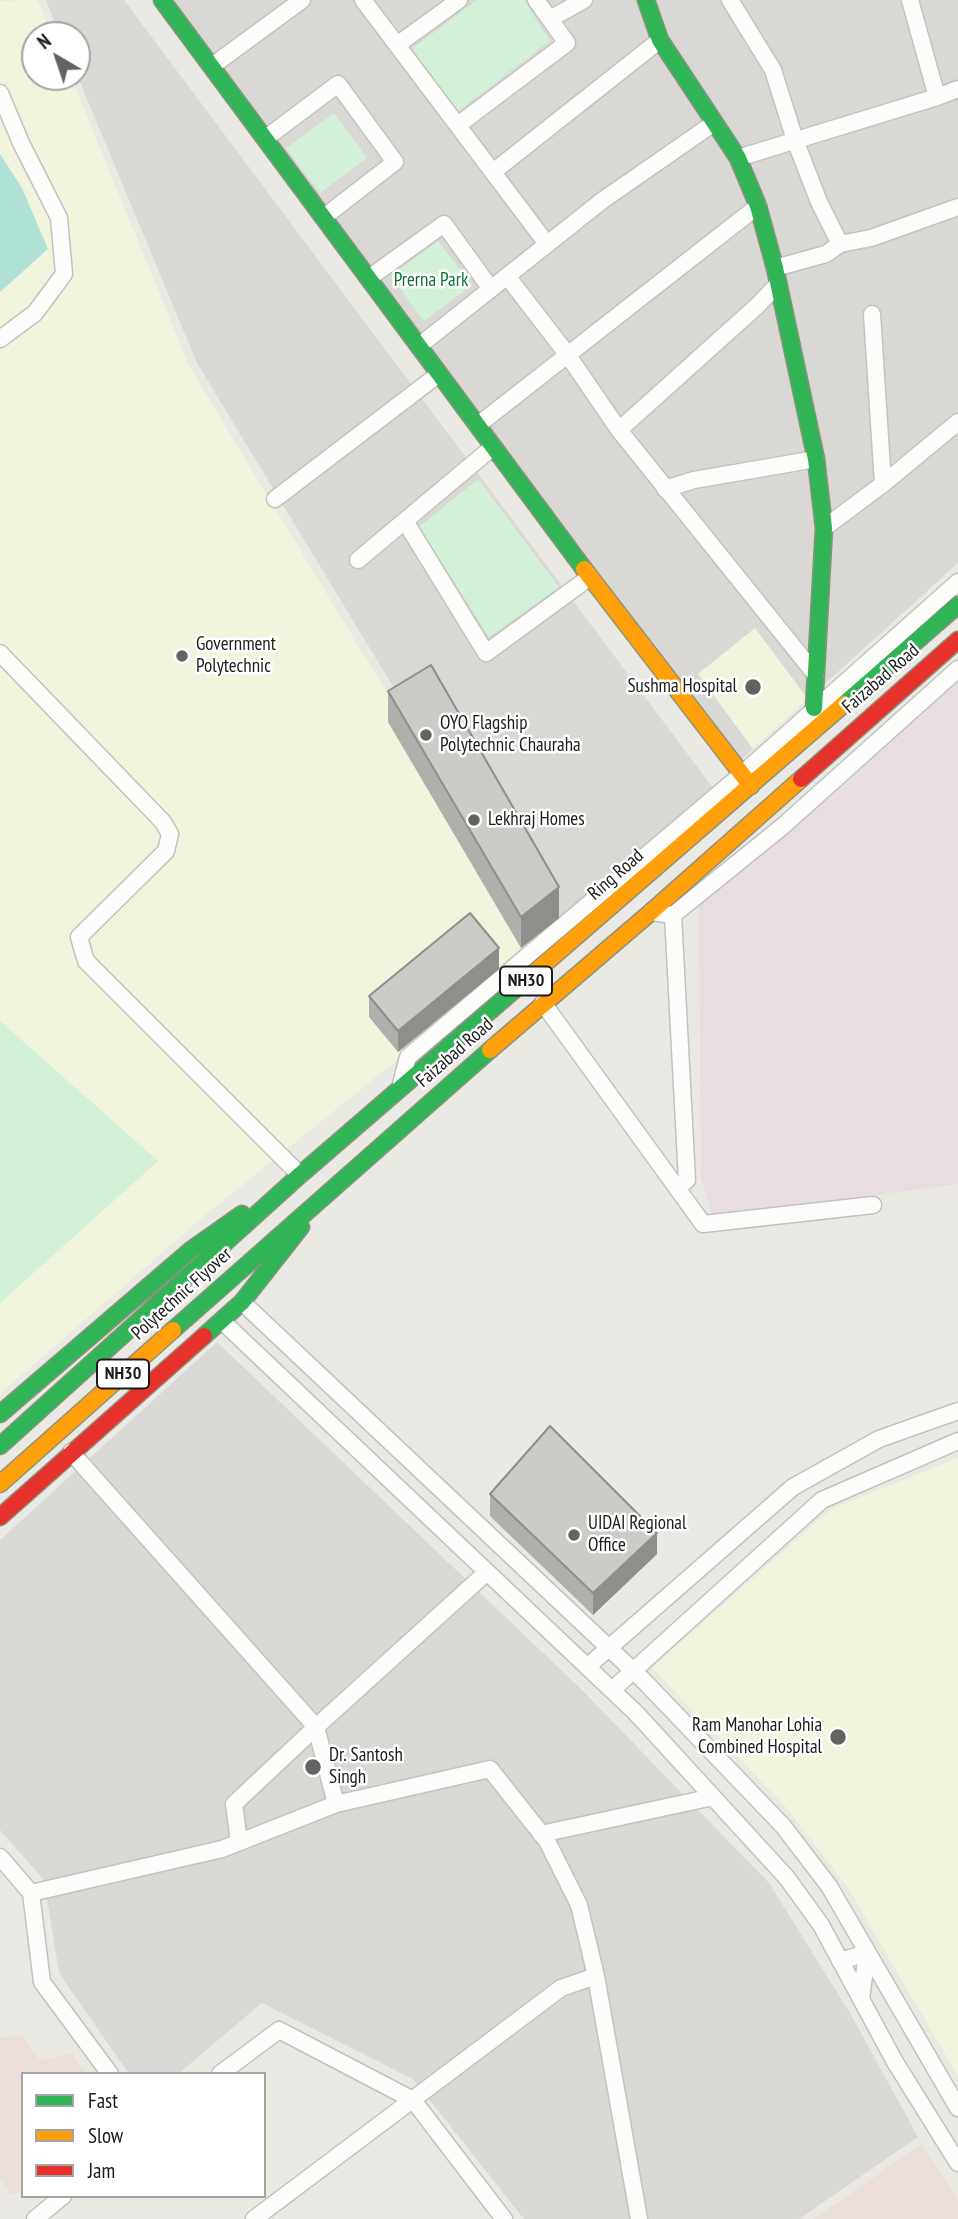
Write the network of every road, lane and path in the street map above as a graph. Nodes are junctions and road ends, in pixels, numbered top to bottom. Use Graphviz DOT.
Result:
graph roads {
  1 [pos="162,0"];
  2 [pos="302,0"];
  3 [pos="363,0"];
  4 [pos="459,0"];
  5 [pos="536,0"];
  6 [pos="584,0"];
  7 [pos="646,0"];
  8 [pos="730,0"];
  9 [pos="912,1"];
  10 [pos="550,19"];
  11 [pos="660,40"];
  12 [pos="397,46"];
  13 [pos="212,66"];
  14 [pos="958,89"];
  15 [pos="0,93"];
  16 [pos="937,97"];
  17 [pos="714,122"];
  18 [pos="458,125"];
  19 [pos="266,138"];
  20 [pos="795,140"];
  21 [pos="738,158"];
  22 [pos="494,172"];
  23 [pos="758,206"];
  24 [pos="958,207"];
  25 [pos="324,216"];
  26 [pos="547,244"];
  27 [pos="840,244"];
  28 [pos="507,276"];
  29 [pos="777,276"];
  30 [pos="369,278"];
  31 [pos="491,289"];
  32 [pos="872,313"];
  33 [pos="0,339"];
  34 [pos="419,346"];
  35 [pos="567,354"];
  36 [pos="439,373"];
  37 [pos="958,422"];
  38 [pos="478,425"];
  39 [pos="619,430"];
  40 [pos="493,446"];
  41 [pos="816,459"];
  42 [pos="883,484"];
  43 [pos="665,489"];
  44 [pos="275,499"];
  45 [pos="405,521"];
  46 [pos="824,528"];
  47 [pos="358,560"];
  48 [pos="590,577"];
  49 [pos="958,582"];
  50 [pos="958,605"];
  51 [pos="958,640"];
  52 [pos="0,653"];
  53 [pos="958,669"];
  54 [pos="816,675"];
  55 [pos="814,708"];
  56 [pos="746,780"];
  57 [pos="768,807"];
  58 [pos="783,826"];
  59 [pos="651,912"];
  60 [pos="673,915"];
  61 [pos="544,1003"];
  62 [pos="300,1175"];
  63 [pos="677,1188"];
  64 [pos="329,1191"];
  65 [pos="873,1205"];
  66 [pos="242,1302"];
  67 [pos="222,1321"];
  68 [pos="958,1411"];
  69 [pos="0,1414"];
  70 [pos="363,1416"];
  71 [pos="344,1437"];
  72 [pos="958,1441"];
  73 [pos="0,1446"];
  74 [pos="71,1452"];
  75 [pos="0,1484"];
  76 [pos="0,1517"];
  77 [pos="714,1556"];
  78 [pos="487,1572"];
  79 [pos="733,1579"];
  80 [pos="609,1648"];
  81 [pos="587,1667"];
  82 [pos="633,1671"];
  83 [pos="612,1690"];
  84 [pos="316,1727"];
  85 [pos="713,1797"];
  86 [pos="335,1804"];
  87 [pos="541,1834"];
  88 [pos="239,1842"];
  89 [pos="0,1857"];
  90 [pos="31,1893"];
  91 [pos="867,1953"];
  92 [pos="840,1961"];
  93 [pos="596,1976"];
  94 [pos="861,1999"];
  95 [pos="109,2072"];
  96 [pos="223,2072"];
  97 [pos="413,2100"];
  98 [pos="958,2108"];
  99 [pos="958,2163"];
  100 [pos="61,2198"];
  101 [pos="35,2219"];
  102 [pos="254,2219"];
  103 [pos="505,2219"];
  104 [pos="639,2219"];
  1 -- 13 [label="main road"];
  2 -- 13 [label="street"];
  3 -- 12 [label="street"];
  4 -- 12 [label="street"];
  5 -- 10 [label="street"];
  6 -- 10 [label="street"];
  7 -- 11 [label="main road"];
  8 -- 20 [label="street"];
  9 -- 16 [label="street"];
  10 -- 18 [label="street"];
  11 -- 17 [label="main road"];
  11 -- 22 [label="street"];
  12 -- 18 [label="street"];
  13 -- 19 [label="main road"];
  14 -- 16 [label="street"];
  15 -- 33 [label="street"];
  16 -- 20 [label="street"];
  17 -- 21 [label="main road"];
  17 -- 26 [label="street"];
  18 -- 22 [label="street"];
  19 -- 25 [label="main road"];
  19 -- 25 [label="street"];
  20 -- 21 [label="street"];
  20 -- 27 [label="street"];
  21 -- 23 [label="main road"];
  22 -- 26 [label="street"];
  23 -- 29 [label="main road"];
  23 -- 35 [label="street"];
  24 -- 27 [label="street"];
  25 -- 30 [label="main road"];
  26 -- 28 [label="street"];
  27 -- 29 [label="street"];
  28 -- 31 [label="street"];
  28 -- 35 [label="street"];
  29 -- 39 [label="street"];
  29 -- 41 [label="main road"];
  30 -- 31 [label="street"];
  30 -- 34 [label="main road"];
  31 -- 34 [label="street"];
  32 -- 42 [label="street"];
  34 -- 36 [label="main road"];
  35 -- 38 [label="street"];
  35 -- 39 [label="street"];
  36 -- 38 [label="main road"];
  36 -- 44 [label="street"];
  37 -- 42 [label="street"];
  38 -- 40 [label="main road"];
  39 -- 43 [label="street"];
  40 -- 45 [label="street"];
  40 -- 48 [label="main road"];
  41 -- 43 [label="street"];
  41 -- 46 [label="main road"];
  42 -- 46 [label="street"];
  43 -- 54 [label="street"];
  45 -- 47 [label="street"];
  45 -- 48 [label="street"];
  46 -- 54 [label="main road"];
  48 -- 56 [label="main road"];
  49 -- 55 [label="street"];
  50 -- 56 [label="main road, Ring Road / NH30"];
  51 -- 57 [label="main road, Faizabad Road / NH30"];
  52 -- 62 [label="street"];
  53 -- 58 [label="street"];
  54 -- 55 [label="main road"];
  55 -- 56 [label="street"];
  56 -- 62 [label="main road, Ring Road / NH30"];
  57 -- 58 [label="main road"];
  57 -- 59 [label="main road, Faizabad Road / NH30"];
  58 -- 60 [label="street"];
  59 -- 60 [label="street"];
  59 -- 61 [label="main road, Faizabad Road / NH30"];
  60 -- 63 [label="street"];
  61 -- 63 [label="street"];
  61 -- 64 [label="main road, Faizabad Road / NH30"];
  62 -- 69 [label="main road"];
  62 -- 73 [label="main road, Polytechnic Flyover / NH30"];
  63 -- 65 [label="street"];
  64 -- 66 [label="main road, Faizabad Road"];
  64 -- 75 [label="main road, Polytechnic Flyover / NH30"];
  66 -- 67 [label="main road, Faizabad Road"];
  66 -- 70 [label="street"];
  67 -- 71 [label="street"];
  67 -- 74 [label="main road, Faizabad Road"];
  68 -- 77 [label="street"];
  70 -- 71 [label="street"];
  70 -- 80 [label="street"];
  71 -- 78 [label="street"];
  72 -- 79 [label="street"];
  74 -- 76 [label="main road, Faizabad Road"];
  74 -- 84 [label="street"];
  77 -- 79 [label="street"];
  77 -- 80 [label="street"];
  78 -- 81 [label="street"];
  78 -- 84 [label="street"];
  79 -- 82 [label="street"];
  80 -- 81 [label="street"];
  80 -- 82 [label="street"];
  81 -- 83 [label="street"];
  82 -- 83 [label="street"];
  82 -- 91 [label="street"];
  83 -- 85 [label="street"];
  84 -- 86 [label="street"];
  84 -- 88 [label="street"];
  85 -- 87 [label="street"];
  85 -- 92 [label="street"];
  86 -- 87 [label="street"];
  86 -- 88 [label="street"];
  87 -- 93 [label="street"];
  88 -- 90 [label="street"];
  89 -- 90 [label="street"];
  90 -- 95 [label="street"];
  91 -- 92 [label="street"];
  91 -- 94 [label="street"];
  91 -- 98 [label="street"];
  92 -- 94 [label="street"];
  93 -- 97 [label="street"];
  93 -- 104 [label="street"];
  94 -- 99 [label="street"];
  96 -- 97 [label="street"];
  97 -- 102 [label="street"];
  97 -- 103 [label="street"];
  100 -- 101 [label="street"];
}
